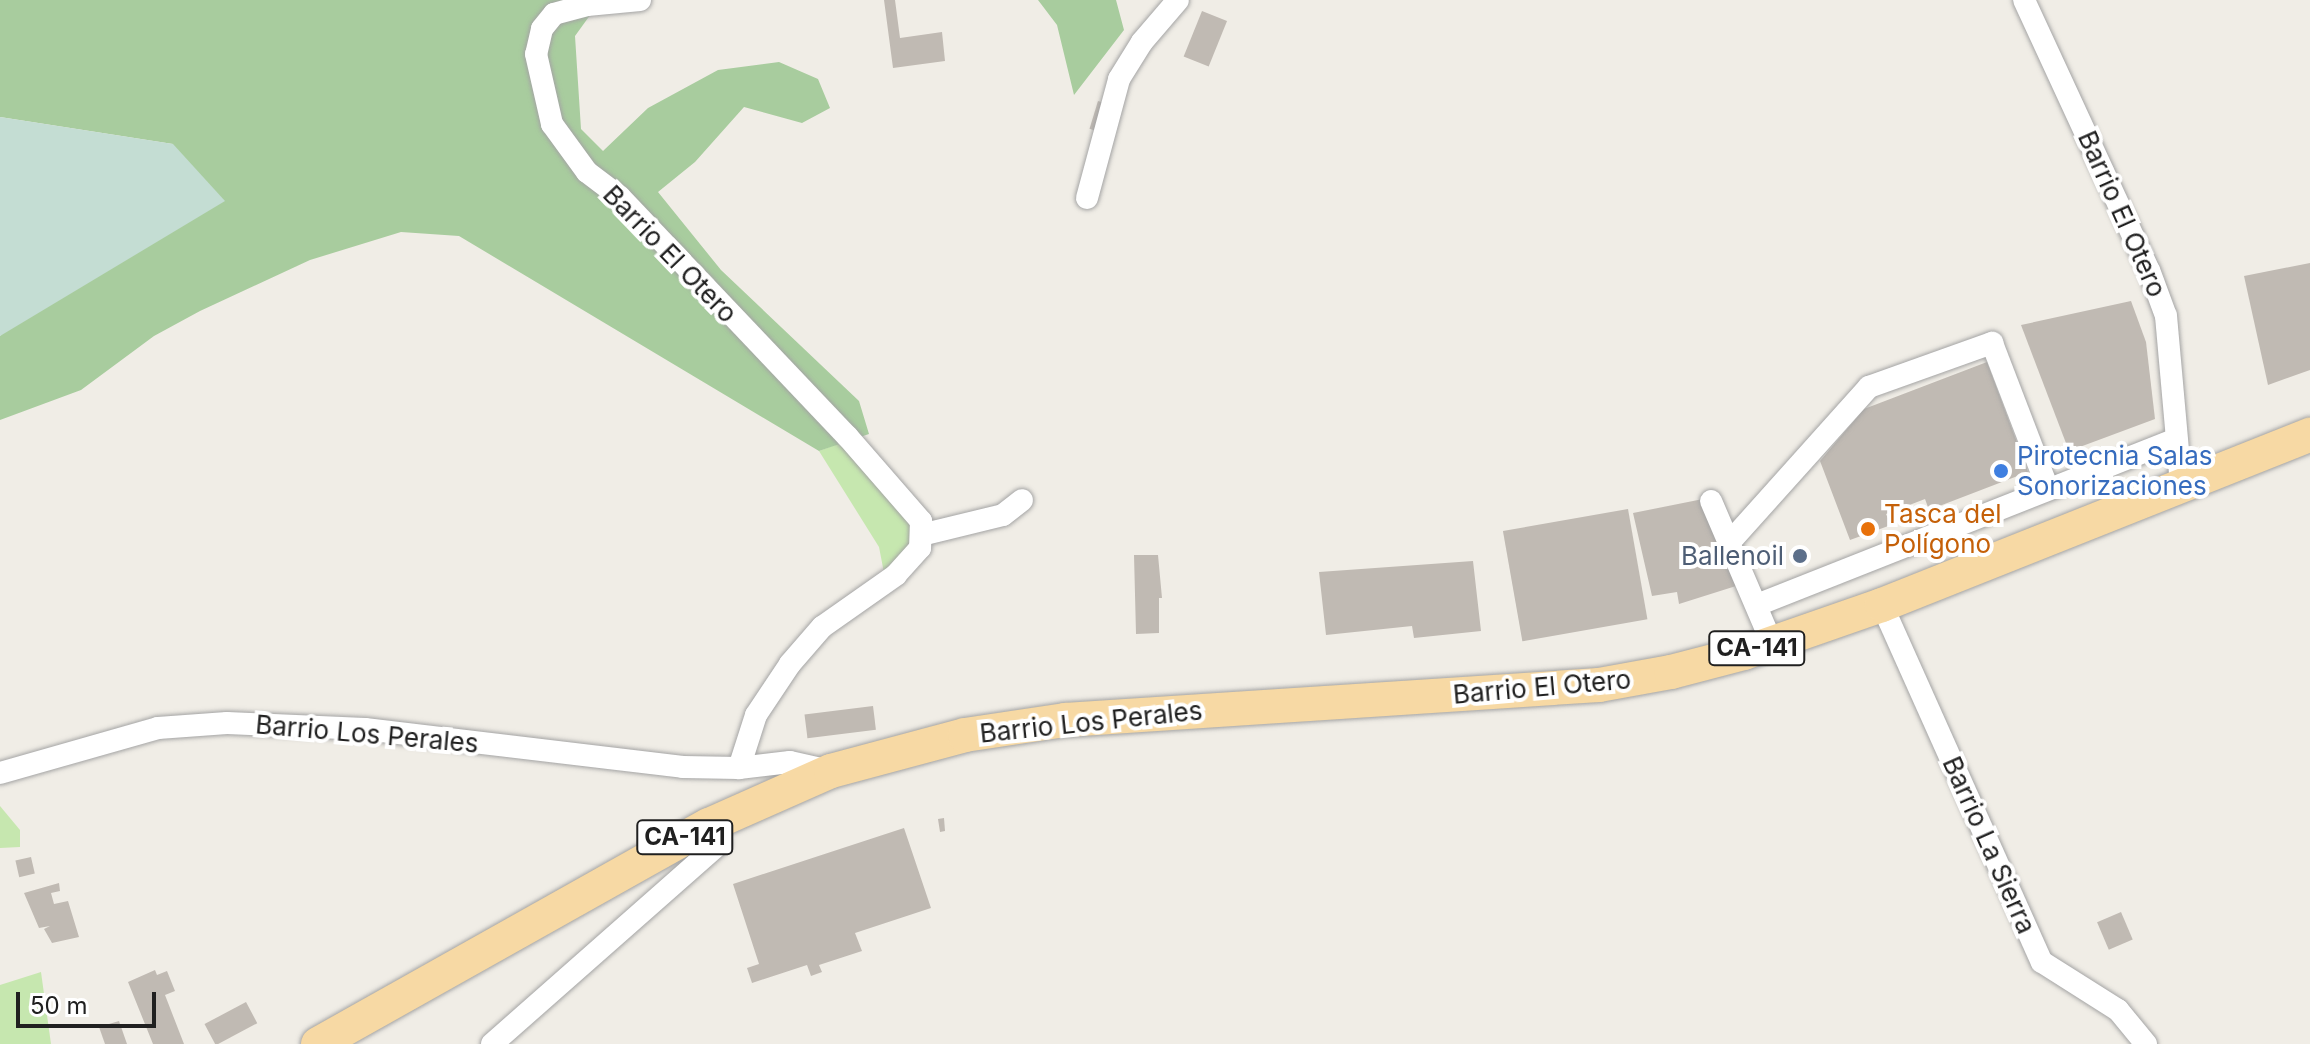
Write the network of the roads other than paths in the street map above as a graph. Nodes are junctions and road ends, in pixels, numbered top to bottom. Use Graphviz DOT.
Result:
graph roads {
  1 [pos="640,0"];
  2 [pos="1178,0"];
  3 [pos="2024,0"];
  4 [pos="1087,198"];
  5 [pos="2310,435"];
  6 [pos="2176,439"];
  7 [pos="2181,484"];
  8 [pos="2048,489"];
  9 [pos="1022,500"];
  10 [pos="1711,501"];
  11 [pos="921,535"];
  12 [pos="1729,543"];
  13 [pos="1757,605"];
  14 [pos="1882,605"];
  15 [pos="1772,643"];
  16 [pos="1307,704"];
  17 [pos="739,768"];
  18 [pos="831,771"];
  19 [pos="0,773"];
  20 [pos="709,825"];
  21 [pos="318,1044"];
  22 [pos="492,1044"];
  23 [pos="2146,1044"];
  1 -- 11 [label="street, Barrio El Otero"];
  2 -- 4 [label="street"];
  3 -- 6 [label="street, Barrio El Otero"];
  5 -- 7 [label="main road, Barrio El Otero / CA-141"];
  6 -- 7 [label="street, Barrio El Otero"];
  6 -- 8 [label="street"];
  7 -- 14 [label="main road, Barrio El Otero / CA-141"];
  8 -- 12 [label="street"];
  8 -- 13 [label="street"];
  9 -- 11 [label="street"];
  10 -- 12 [label="street"];
  11 -- 17 [label="street"];
  12 -- 13 [label="street"];
  13 -- 15 [label="street"];
  14 -- 15 [label="main road, Barrio El Otero / CA-141"];
  14 -- 23 [label="street, Barrio La Sierra"];
  15 -- 16 [label="main road, Barrio El Otero / CA-141"];
  16 -- 18 [label="main road, Barrio Los Perales / CA-141"];
  17 -- 18 [label="street, Barrio Los Perales"];
  17 -- 19 [label="street, Barrio Los Perales"];
  18 -- 20 [label="main road, Barrio Los Perales / CA-141"];
  20 -- 21 [label="main road, Barrio Los Perales / CA-141"];
  20 -- 22 [label="street"];
}
